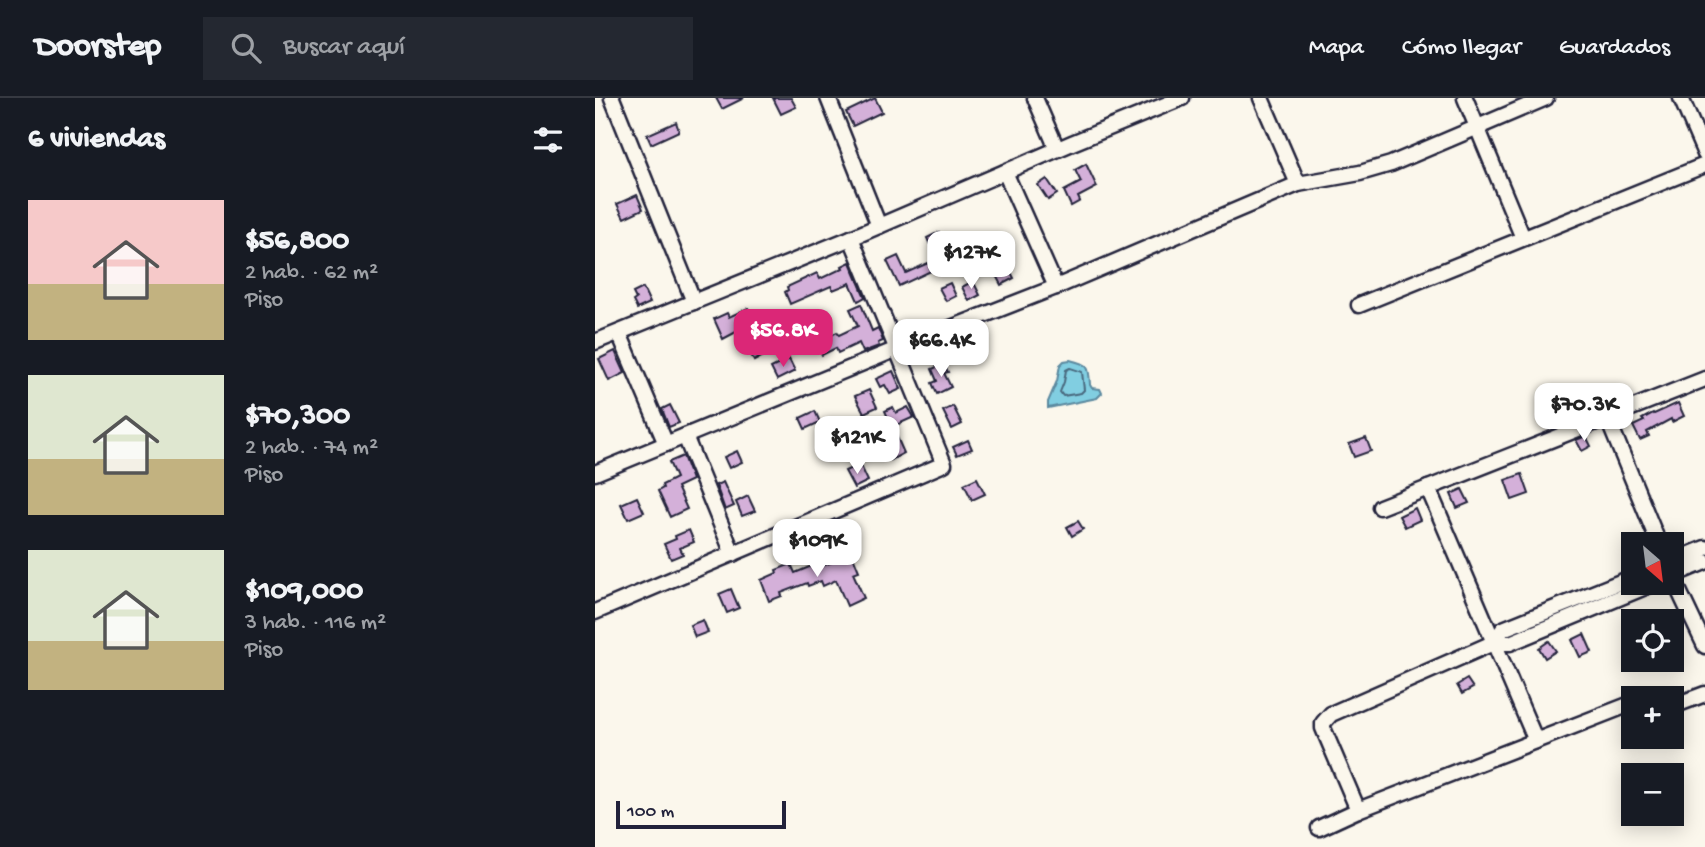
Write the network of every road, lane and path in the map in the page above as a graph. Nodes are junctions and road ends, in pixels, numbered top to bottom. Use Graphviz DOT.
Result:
graph roads {
  1 [pos="612,98"];
  2 [pos="828,98"];
  3 [pos="1035,98"];
  4 [pos="1182,98"];
  5 [pos="1261,98"];
  6 [pos="1465,98"];
  7 [pos="1546,98"];
  8 [pos="1681,98"];
  9 [pos="1477,127"];
  10 [pos="1056,149"];
  11 [pos="1705,154"];
  12 [pos="1705,165"];
  13 [pos="1005,172"];
  14 [pos="1298,184"];
  15 [pos="879,226"];
  16 [pos="851,238"];
  17 [pos="1523,238"];
  18 [pos="1056,287"];
  19 [pos="694,302"];
  20 [pos="1359,305"];
  21 [pos="619,333"];
  22 [pos="595,342"];
  23 [pos="897,349"];
  24 [pos="1705,379"];
  25 [pos="1607,417"];
  26 [pos="685,436"];
  27 [pos="666,444"];
  28 [pos="595,473"];
  29 [pos="1429,488"];
  30 [pos="1380,507"];
  31 [pos="1654,532"];
  32 [pos="1705,548"];
  33 [pos="733,554"];
  34 [pos="1684,557"];
  35 [pos="1705,562"];
  36 [pos="1684,570"];
  37 [pos="1621,582"];
  38 [pos="1626,595"];
  39 [pos="1681,595"];
  40 [pos="595,612"];
  41 [pos="1493,643"];
  42 [pos="1705,646"];
  43 [pos="1705,694"];
  44 [pos="1684,702"];
  45 [pos="1621,709"];
  46 [pos="1536,741"];
  47 [pos="1358,810"];
  48 [pos="1319,828"];
  1 -- 19 [label="street"];
  2 -- 15 [label="street"];
  3 -- 10 [label="street"];
  4 -- 10 [label="street"];
  5 -- 14 [label="street"];
  6 -- 9 [label="street"];
  7 -- 9 [label="street"];
  8 -- 11 [label="street"];
  9 -- 14 [label="street"];
  9 -- 17 [label="street"];
  10 -- 13 [label="street"];
  12 -- 17 [label="street"];
  13 -- 15 [label="street"];
  13 -- 18 [label="street"];
  14 -- 18 [label="street"];
  15 -- 16 [label="street"];
  16 -- 19 [label="street"];
  16 -- 23 [label="street"];
  17 -- 20 [label="street"];
  18 -- 23 [label="street"];
  19 -- 21 [label="street"];
  21 -- 22 [label="street"];
  21 -- 27 [label="street"];
  23 -- 26 [label="street"];
  23 -- 33 [label="street"];
  24 -- 25 [label="street"];
  25 -- 29 [label="street"];
  25 -- 31 [label="street"];
  26 -- 27 [label="street"];
  26 -- 33 [label="street"];
  27 -- 28 [label="street"];
  29 -- 30 [label="street"];
  29 -- 41 [label="street"];
  32 -- 34 [label="street"];
  33 -- 40 [label="street"];
  35 -- 36 [label="street"];
  37 -- 41 [label="street"];
  38 -- 41 [label="street"];
  39 -- 42 [label="street"];
  41 -- 46 [label="street"];
  41 -- 47 [label="street"];
  43 -- 44 [label="street"];
  45 -- 46 [label="street"];
  46 -- 47 [label="street"];
  47 -- 48 [label="street"];
}
